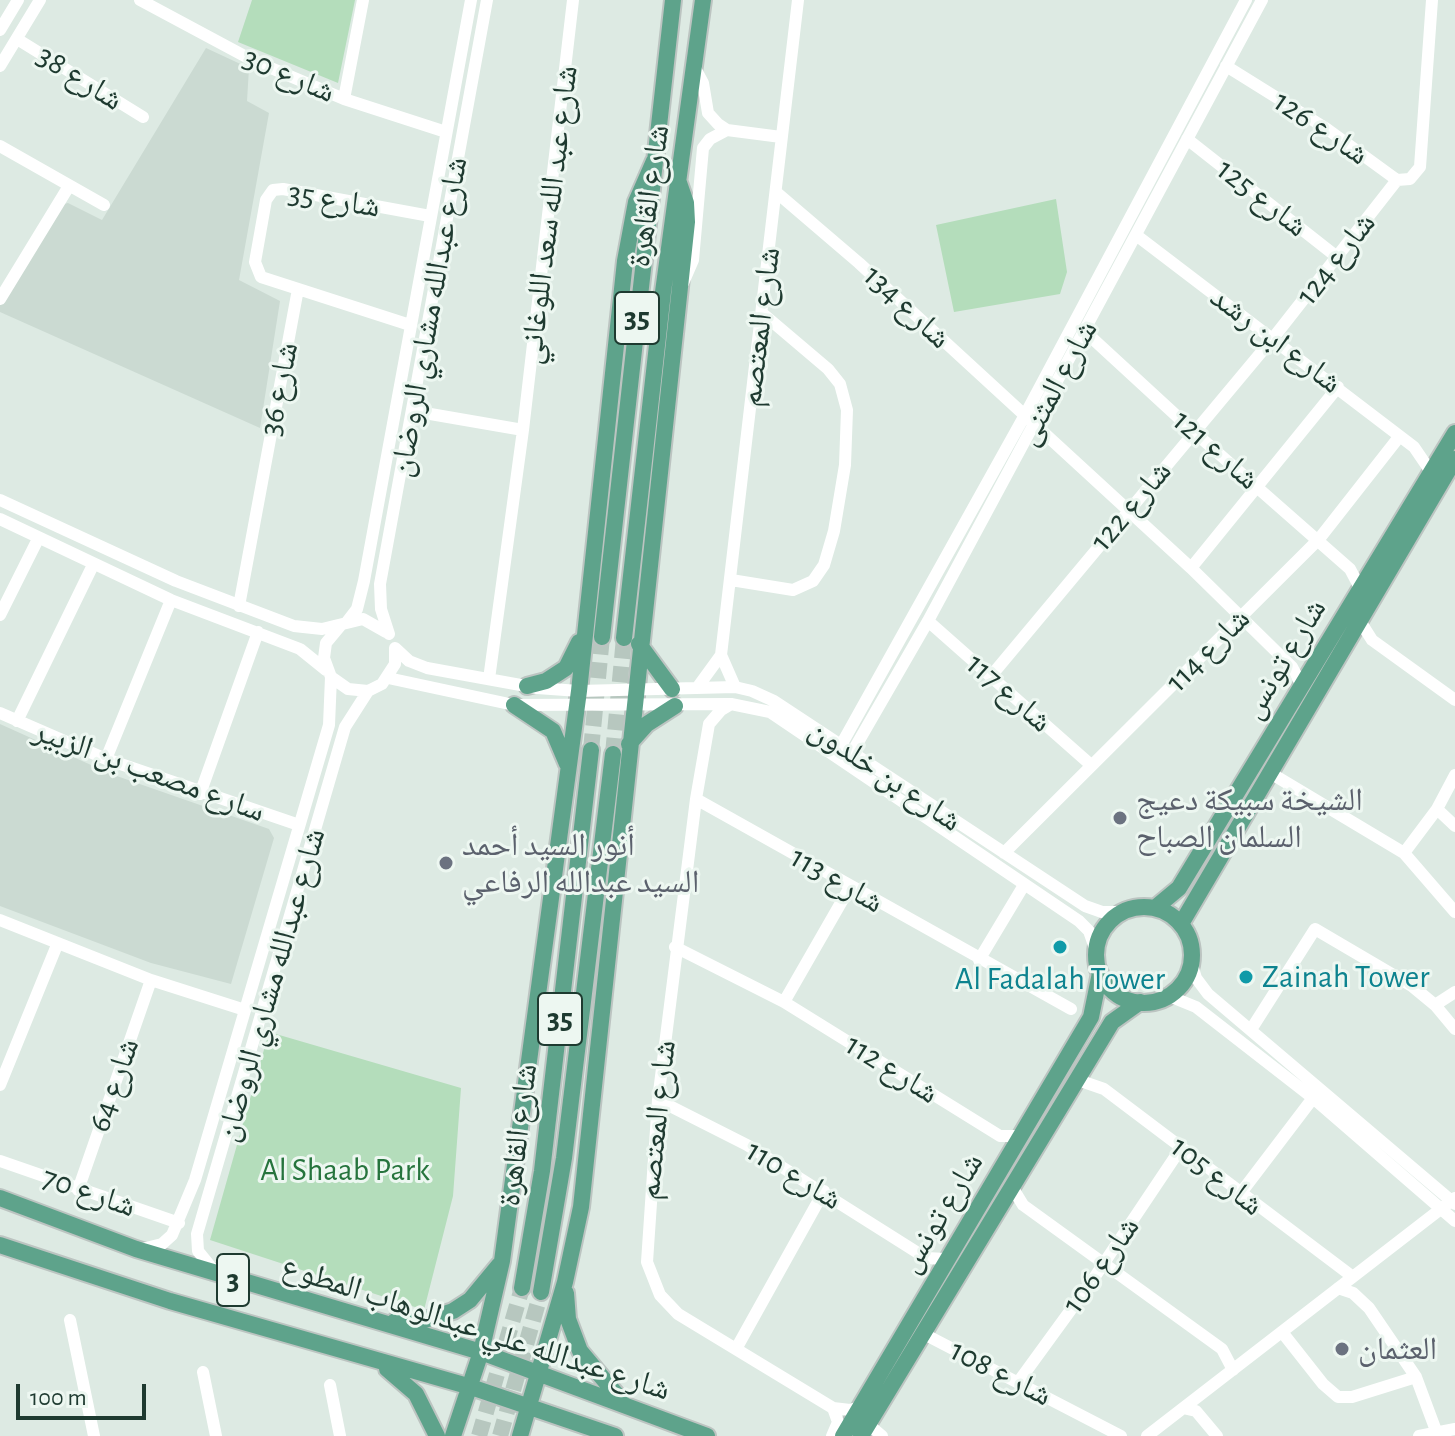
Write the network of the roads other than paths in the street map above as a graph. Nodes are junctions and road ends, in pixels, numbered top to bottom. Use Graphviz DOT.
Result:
graph roads {
  1 [pos="18,0"];
  2 [pos="40,0"];
  3 [pos="140,0"];
  4 [pos="363,0"];
  5 [pos="473,0"];
  6 [pos="486,0"];
  7 [pos="573,0"];
  8 [pos="673,0"];
  9 [pos="703,0"];
  10 [pos="798,0"];
  11 [pos="1246,0"];
  12 [pos="1262,0"];
  13 [pos="1432,0"];
  14 [pos="158,4"];
  15 [pos="467,24"];
  16 [pos="0,30"];
  17 [pos="481,33"];
  18 [pos="17,39"];
  19 [pos="0,66"];
  20 [pos="1226,66"];
  21 [pos="695,68"];
  22 [pos="344,99"];
  23 [pos="143,117"];
  24 [pos="727,130"];
  25 [pos="446,132"];
  26 [pos="781,137"];
  27 [pos="1187,139"];
  28 [pos="0,146"];
  29 [pos="654,161"];
  30 [pos="678,180"];
  31 [pos="1397,180"];
  32 [pos="69,186"];
  33 [pos="776,192"];
  34 [pos="104,205"];
  35 [pos="430,216"];
  36 [pos="1136,235"];
  37 [pos="1337,257"];
  38 [pos="680,286"];
  39 [pos="298,289"];
  40 [pos="0,299"];
  41 [pos="762,313"];
  42 [pos="410,325"];
  43 [pos="1087,328"];
  44 [pos="1274,337"];
  45 [pos="1338,387"];
  46 [pos="413,411"];
  47 [pos="1025,415"];
  48 [pos="1035,425"];
  49 [pos="523,430"];
  50 [pos="1193,431"];
  51 [pos="1455,433"];
  52 [pos="1399,437"];
  53 [pos="1414,447"];
  54 [pos="1450,454"];
  55 [pos="386,459"];
  56 [pos="403,464"];
  57 [pos="1431,472"];
  58 [pos="382,482"];
  59 [pos="398,488"];
  60 [pos="1258,488"];
  61 [pos="0,500"];
  62 [pos="1127,509"];
  63 [pos="0,519"];
  64 [pos="38,539"];
  65 [pos="1319,539"];
  66 [pos="93,565"];
  67 [pos="1191,568"];
  68 [pos="1350,569"];
  69 [pos="1370,570"];
  70 [pos="731,580"];
  71 [pos="364,581"];
  72 [pos="380,584"];
  73 [pos="1360,588"];
  74 [pos="171,600"];
  75 [pos="239,606"];
  76 [pos="0,615"];
  77 [pos="1241,617"];
  78 [pos="928,621"];
  79 [pos="1360,621"];
  80 [pos="344,623"];
  81 [pos="294,626"];
  82 [pos="585,626"];
  83 [pos="258,632"];
  84 [pos="389,634"];
  85 [pos="602,637"];
  86 [pos="1350,639"];
  87 [pos="1372,640"];
  88 [pos="631,641"];
  89 [pos="290,644"];
  90 [pos="395,648"];
  91 [pos="721,655"];
  92 [pos="1292,667"];
  93 [pos="427,668"];
  94 [pos="1311,668"];
  95 [pos="330,675"];
  96 [pos="991,676"];
  97 [pos="388,678"];
  98 [pos="489,679"];
  99 [pos="1301,684"];
  100 [pos="527,686"];
  101 [pos="424,687"];
  102 [pos="735,687"];
  103 [pos="697,688"];
  104 [pos="368,691"];
  105 [pos="673,697"];
  106 [pos="578,698"];
  107 [pos="633,698"];
  108 [pos="1455,700"];
  109 [pos="731,704"];
  110 [pos="514,705"];
  111 [pos="694,705"];
  112 [pos="0,713"];
  113 [pos="17,721"];
  114 [pos="329,725"];
  115 [pos="343,733"];
  116 [pos="706,736"];
  117 [pos="629,744"];
  118 [pos="591,750"];
  119 [pos="613,754"];
  120 [pos="844,754"];
  121 [pos="106,759"];
  122 [pos="1091,765"];
  123 [pos="568,769"];
  124 [pos="1272,774"];
  125 [pos="1455,775"];
  126 [pos="200,794"];
  127 [pos="696,799"];
  128 [pos="1437,809"];
  129 [pos="1454,822"];
  130 [pos="299,825"];
  131 [pos="1210,835"];
  132 [pos="1224,850"];
  133 [pos="1004,853"];
  134 [pos="1404,853"];
  135 [pos="1024,885"];
  136 [pos="850,887"];
  137 [pos="277,899"];
  138 [pos="292,903"];
  139 [pos="1155,908"];
  140 [pos="1121,912"];
  141 [pos="1455,912"];
  142 [pos="0,920"];
  143 [pos="1181,924"];
  144 [pos="57,945"];
  145 [pos="675,947"];
  146 [pos="1096,951"];
  147 [pos="979,960"];
  148 [pos="1191,962"];
  149 [pos="1100,973"];
  150 [pos="151,980"];
  151 [pos="1455,992"];
  152 [pos="1169,996"];
  153 [pos="784,1002"];
  154 [pos="1140,1002"];
  155 [pos="1435,1005"];
  156 [pos="1071,1009"];
  157 [pos="245,1010"];
  158 [pos="1252,1028"];
  159 [pos="1083,1029"];
  160 [pos="1455,1029"];
  161 [pos="1095,1051"];
  162 [pos="1078,1080"];
  163 [pos="0,1085"];
  164 [pos="1313,1098"];
  165 [pos="658,1100"];
  166 [pos="1000,1136"];
  167 [pos="1020,1136"];
  168 [pos="1181,1148"];
  169 [pos="1007,1158"];
  170 [pos="0,1161"];
  171 [pos="195,1180"];
  172 [pos="1012,1187"];
  173 [pos="211,1189"];
  174 [pos="78,1190"];
  175 [pos="824,1191"];
  176 [pos="1240,1194"];
  177 [pos="0,1198"];
  178 [pos="1451,1203"];
  179 [pos="1023,1205"];
  180 [pos="999,1208"];
  181 [pos="1455,1221"];
  182 [pos="179,1223"];
  183 [pos="0,1245"];
  184 [pos="136,1249"];
  185 [pos="926,1258"];
  186 [pos="946,1259"];
  187 [pos="502,1261"];
  188 [pos="1105,1263"];
  189 [pos="221,1277"];
  190 [pos="1353,1277"];
  191 [pos="934,1279"];
  192 [pos="565,1282"];
  193 [pos="522,1288"];
  194 [pos="1338,1288"];
  195 [pos="541,1292"];
  196 [pos="916,1310"];
  197 [pos="373,1318"];
  198 [pos="70,1320"];
  199 [pos="1282,1332"];
  200 [pos="919,1338"];
  201 [pos="736,1349"];
  202 [pos="481,1352"];
  203 [pos="364,1359"];
  204 [pos="1233,1370"];
  205 [pos="203,1372"];
  206 [pos="539,1373"];
  207 [pos="1416,1377"];
  208 [pos="1019,1381"];
  209 [pos="330,1385"];
  210 [pos="471,1387"];
  211 [pos="625,1404"];
  212 [pos="529,1405"];
  213 [pos="860,1407"];
  214 [pos="833,1408"];
  215 [pos="1183,1408"];
  216 [pos="1455,1429"];
  217 [pos="864,1430"];
  218 [pos="1437,1434"];
  219 [pos="94,1436"];
  220 [pos="216,1436"];
  221 [pos="340,1436"];
  222 [pos="437,1436"];
  223 [pos="453,1436"];
  224 [pos="520,1436"];
  225 [pos="615,1436"];
  226 [pos="707,1436"];
  227 [pos="832,1436"];
  228 [pos="843,1436"];
  229 [pos="882,1436"];
  230 [pos="1121,1436"];
  231 [pos="1147,1436"];
  232 [pos="1217,1436"];
  233 [pos="1419,1436"];
  1 -- 16 [label="street"];
  2 -- 18 [label="street"];
  3 -- 14 [label="street, شارع 30"];
  4 -- 22 [label="street"];
  5 -- 6 [label="street"];
  5 -- 15 [label="street, شارع عبدالله مشاري الروضان"];
  6 -- 17 [label="street, شارع عبدالله مشاري الروضان"];
  7 -- 49 [label="street, شارع عبد الله سعد اللوغاني"];
  8 -- 29 [label="main road, شارع القاهرة / 35"];
  9 -- 21 [label="main road, شارع القاهرة / 35"];
  10 -- 26 [label="street, شارع المعتصم"];
  11 -- 47 [label="street, شارع المثنى"];
  12 -- 20 [label="street, شارع المثنى"];
  13 -- 31 [label="street, شارع 126"];
  14 -- 22 [label="street, شارع 30"];
  15 -- 17 [label="street"];
  15 -- 25 [label="street, شارع عبدالله مشاري الروضان"];
  17 -- 46 [label="street, شارع عبدالله مشاري الروضان"];
  18 -- 19 [label="street"];
  18 -- 23 [label="street, شارع 38"];
  20 -- 27 [label="street, شارع المثنى"];
  20 -- 31 [label="street, شارع 126"];
  21 -- 24 [label="street"];
  21 -- 30 [label="main road, شارع القاهرة / 35"];
  22 -- 25 [label="street, شارع 30"];
  24 -- 26 [label="street"];
  24 -- 38 [label="street"];
  25 -- 35 [label="street, شارع عبدالله مشاري الروضان"];
  26 -- 33 [label="street, شارع المعتصم"];
  27 -- 36 [label="street, شارع المثنى"];
  27 -- 37 [label="street, شارع 125"];
  28 -- 32 [label="street"];
  29 -- 82 [label="main road"];
  29 -- 85 [label="main road, شارع القاهرة / 35"];
  30 -- 38 [label="main road"];
  30 -- 88 [label="main road, شارع القاهرة / 35"];
  31 -- 37 [label="street, شارع 124"];
  32 -- 34 [label="street"];
  32 -- 40 [label="street"];
  33 -- 41 [label="street, شارع المعتصم"];
  33 -- 47 [label="street, شارع 134"];
  35 -- 39 [label="street, شارع 35"];
  35 -- 42 [label="street, شارع عبدالله مشاري الروضان"];
  36 -- 43 [label="street, شارع المثنى"];
  36 -- 44 [label="street, شارع ابن رشد"];
  37 -- 44 [label="street, شارع 124"];
  38 -- 88 [label="main road"];
  39 -- 42 [label="street"];
  39 -- 75 [label="street, شارع 36"];
  41 -- 70 [label="street, شارع المعتصم"];
  41 -- 70 [label="street"];
  42 -- 55 [label="street, شارع عبدالله مشاري الروضان"];
  43 -- 48 [label="street, شارع المثنى"];
  43 -- 50 [label="street, شارع 121"];
  44 -- 45 [label="street, شارع ابن رشد"];
  44 -- 50 [label="street, شارع 122"];
  45 -- 52 [label="street, شارع ابن رشد"];
  45 -- 60 [label="street"];
  46 -- 49 [label="street"];
  46 -- 56 [label="street, شارع عبدالله مشاري الروضان"];
  47 -- 48 [label="street, شارع 134"];
  47 -- 120 [label="street, شارع المثنى"];
  48 -- 62 [label="street, شارع 134"];
  48 -- 78 [label="street, شارع المثنى"];
  49 -- 98 [label="street, شارع عبد الله سعد اللوغاني"];
  50 -- 60 [label="street, شارع 121"];
  50 -- 62 [label="street, شارع 122"];
  51 -- 54 [label="main road, شارع تونس"];
  52 -- 53 [label="street, شارع ابن رشد"];
  52 -- 65 [label="street, شارع 114"];
  53 -- 54 [label="street, شارع ابن رشد"];
  53 -- 57 [label="street, شارع ابن رشد"];
  54 -- 57 [label="main road, شارع تونس"];
  54 -- 79 [label="main road, شارع تونس"];
  55 -- 56 [label="street"];
  55 -- 58 [label="street, شارع عبدالله مشاري الروضان"];
  56 -- 59 [label="street, شارع عبدالله مشاري الروضان"];
  57 -- 69 [label="main road, شارع تونس"];
  58 -- 59 [label="street"];
  58 -- 71 [label="street, شارع عبدالله مشاري الروضان"];
  59 -- 72 [label="street, شارع عبدالله مشاري الروضان"];
  60 -- 65 [label="street, شارع 121"];
  60 -- 67 [label="street"];
  61 -- 75 [label="street"];
  62 -- 67 [label="street, شارع 134"];
  62 -- 96 [label="street, شارع 122"];
  63 -- 64 [label="street"];
  64 -- 66 [label="street"];
  64 -- 76 [label="street"];
  65 -- 68 [label="street, شارع 121"];
  65 -- 77 [label="street, شارع 114"];
  66 -- 74 [label="street"];
  66 -- 113 [label="street"];
  67 -- 77 [label="street, شارع 134"];
  68 -- 69 [label="street"];
  68 -- 73 [label="street, شارع 121"];
  69 -- 73 [label="main road, شارع تونس"];
  70 -- 91 [label="street, شارع المعتصم"];
  71 -- 72 [label="street"];
  71 -- 80 [label="street, شارع عبدالله مشاري الروضان"];
  72 -- 84 [label="street, شارع عبدالله مشاري الروضان"];
  73 -- 94 [label="main road, شارع تونس"];
  74 -- 83 [label="street"];
  74 -- 121 [label="street"];
  75 -- 81 [label="street"];
  77 -- 92 [label="street, شارع 134"];
  77 -- 122 [label="street, شارع 114"];
  78 -- 96 [label="street, شارع 117"];
  78 -- 120 [label="street, شارع المثنى"];
  79 -- 86 [label="main road, شارع تونس"];
  79 -- 87 [label="street"];
  80 -- 81 [label="street"];
  80 -- 84 [label="street"];
  80 -- 95 [label="street"];
  81 -- 89 [label="street"];
  82 -- 100 [label="main road"];
  82 -- 106 [label="main road"];
  83 -- 89 [label="street"];
  83 -- 126 [label="street"];
  84 -- 90 [label="street"];
  86 -- 87 [label="street"];
  86 -- 124 [label="main road, شارع تونس"];
  87 -- 108 [label="street"];
  88 -- 105 [label="main road"];
  88 -- 107 [label="main road"];
  89 -- 95 [label="street"];
  90 -- 93 [label="street"];
  90 -- 97 [label="street"];
  91 -- 102 [label="street"];
  91 -- 103 [label="street, شارع المعتصم"];
  92 -- 94 [label="street"];
  92 -- 99 [label="street, شارع 134"];
  93 -- 98 [label="street"];
  93 -- 101 [label="street"];
  94 -- 99 [label="main road, شارع تونس"];
  95 -- 104 [label="street"];
  95 -- 114 [label="street, شارع عبدالله مشاري الروضان"];
  96 -- 122 [label="street, شارع 117"];
  97 -- 101 [label="street"];
  97 -- 104 [label="street"];
  98 -- 100 [label="street"];
  99 -- 131 [label="main road, شارع تونس"];
  100 -- 106 [label="street"];
  101 -- 110 [label="street"];
  102 -- 103 [label="street, شارع بن خلدون"];
  102 -- 120 [label="street, شارع بن خلدون"];
  103 -- 105 [label="street, شارع بن خلدون"];
  104 -- 115 [label="street, شارع عبدالله مشاري الروضان"];
  105 -- 107 [label="street, شارع بن خلدون"];
  105 -- 111 [label="street, شارع بن خلدون"];
  105 -- 117 [label="main road"];
  106 -- 107 [label="street, شارع بن خلدون"];
  106 -- 110 [label="street"];
  106 -- 123 [label="main road"];
  107 -- 117 [label="main road"];
  109 -- 111 [label="street, شارع بن خلدون"];
  109 -- 116 [label="street, شارع المعتصم"];
  109 -- 120 [label="street, شارع بن خلدون"];
  110 -- 123 [label="main road"];
  111 -- 116 [label="street"];
  112 -- 113 [label="street, سارع مصعب بن الزبير"];
  113 -- 121 [label="street, سارع مصعب بن الزبير"];
  114 -- 115 [label="street"];
  114 -- 130 [label="street, شارع عبدالله مشاري الروضان"];
  115 -- 138 [label="street, شارع عبدالله مشاري الروضان"];
  116 -- 127 [label="street, شارع المعتصم"];
  117 -- 192 [label="main road"];
  118 -- 193 [label="main road, شارع القاهرة / 35"];
  119 -- 195 [label="main road, شارع القاهرة / 35"];
  120 -- 133 [label="street, شارع بن خلدون"];
  120 -- 135 [label="street, شارع بن خلدون"];
  121 -- 126 [label="street, سارع مصعب بن الزبير"];
  122 -- 133 [label="street, شارع 114"];
  123 -- 187 [label="main road"];
  124 -- 132 [label="main road, شارع تونس"];
  124 -- 134 [label="street"];
  125 -- 128 [label="street"];
  126 -- 130 [label="street, سارع مصعب بن الزبير"];
  127 -- 136 [label="street, شارع 113"];
  127 -- 145 [label="street, شارع المعتصم"];
  128 -- 129 [label="street"];
  128 -- 134 [label="street"];
  130 -- 137 [label="street, شارع عبدالله مشاري الروضان"];
  131 -- 132 [label="main road"];
  131 -- 139 [label="main road, شارع تونس"];
  132 -- 143 [label="main road, شارع تونس"];
  133 -- 140 [label="street, شارع بن خلدون"];
  134 -- 141 [label="street"];
  135 -- 146 [label="street, شارع بن خلدون"];
  135 -- 147 [label="street"];
  136 -- 147 [label="street, شارع 113"];
  136 -- 153 [label="street"];
  137 -- 138 [label="street"];
  137 -- 157 [label="street, شارع عبدالله مشاري الروضان"];
  138 -- 173 [label="street, شارع عبدالله مشاري الروضان"];
  139 -- 140 [label="main road"];
  139 -- 143 [label="main road"];
  140 -- 146 [label="main road"];
  142 -- 144 [label="street"];
  143 -- 148 [label="main road"];
  144 -- 150 [label="street"];
  144 -- 163 [label="street"];
  145 -- 153 [label="street, شارع 112"];
  145 -- 165 [label="street, شارع المعتصم"];
  146 -- 149 [label="main road"];
  147 -- 156 [label="street, شارع 113"];
  148 -- 152 [label="main road"];
  148 -- 158 [label="street"];
  149 -- 154 [label="main road"];
  149 -- 159 [label="main road, شارع تونس"];
  150 -- 157 [label="street"];
  150 -- 174 [label="street, شارع 64"];
  151 -- 155 [label="street"];
  152 -- 154 [label="main road"];
  152 -- 164 [label="street"];
  153 -- 166 [label="street, شارع 112"];
  154 -- 161 [label="main road, شارع تونس"];
  155 -- 158 [label="street"];
  155 -- 160 [label="street"];
  157 -- 171 [label="street, شارع عبدالله مشاري الروضان"];
  158 -- 178 [label="street"];
  159 -- 161 [label="main road"];
  159 -- 167 [label="main road, شارع تونس"];
  161 -- 162 [label="main road, شارع تونس"];
  162 -- 168 [label="street, شارع 105"];
  162 -- 172 [label="main road, شارع تونس"];
  164 -- 176 [label="street"];
  164 -- 178 [label="street"];
  165 -- 175 [label="street, شارع 110"];
  165 -- 201 [label="street, شارع المعتصم"];
  166 -- 167 [label="street"];
  166 -- 169 [label="street"];
  167 -- 169 [label="main road, شارع تونس"];
  168 -- 176 [label="street, شارع 105"];
  168 -- 188 [label="street, شارع 106"];
  169 -- 186 [label="main road, شارع تونس"];
  170 -- 174 [label="street, شارع 70"];
  171 -- 173 [label="street"];
  171 -- 182 [label="street, شارع عبدالله مشاري الروضان"];
  172 -- 179 [label="street"];
  172 -- 180 [label="main road, شارع تونس"];
  173 -- 189 [label="street, شارع عبدالله مشاري الروضان"];
  174 -- 182 [label="street, شارع 70"];
  175 -- 185 [label="street, شارع 110"];
  175 -- 201 [label="street"];
  176 -- 190 [label="street, شارع 105"];
  177 -- 184 [label="main road, شارع عبدالله علي عبدالوهاب المطوع / 3"];
  178 -- 181 [label="street"];
  178 -- 190 [label="street"];
  179 -- 180 [label="street"];
  179 -- 188 [label="street"];
  180 -- 200 [label="main road, شارع تونس"];
  182 -- 184 [label="street"];
  183 -- 203 [label="main road, شارع عبدالله علي عبدالوهاب المطوع / 3"];
  184 -- 189 [label="main road, شارع عبدالله علي عبدالوهاب المطوع / 3"];
  185 -- 186 [label="street"];
  185 -- 191 [label="street"];
  186 -- 191 [label="main road, شارع تونس"];
  187 -- 197 [label="main road"];
  187 -- 202 [label="main road"];
  188 -- 204 [label="street"];
  188 -- 208 [label="street, شارع 106"];
  189 -- 197 [label="main road, شارع عبدالله علي عبدالوهاب المطوع / 3"];
  190 -- 194 [label="street"];
  191 -- 196 [label="main road, شارع تونس"];
  192 -- 206 [label="main road"];
  192 -- 211 [label="main road"];
  194 -- 199 [label="street"];
  194 -- 207 [label="street"];
  196 -- 200 [label="main road"];
  196 -- 213 [label="main road, شارع تونس"];
  197 -- 202 [label="main road, شارع عبدالله علي عبدالوهاب المطوع / 3"];
  198 -- 219 [label="street"];
  199 -- 204 [label="street"];
  199 -- 207 [label="street"];
  200 -- 208 [label="street, شارع 108"];
  200 -- 217 [label="main road, شارع تونس"];
  201 -- 214 [label="street, شارع المعتصم"];
  202 -- 206 [label="main road, شارع عبدالله علي عبدالوهاب المطوع / 3"];
  202 -- 210 [label="main road"];
  203 -- 210 [label="main road, شارع عبدالله علي عبدالوهاب المطوع / 3"];
  203 -- 222 [label="main road"];
  204 -- 215 [label="street"];
  205 -- 220 [label="street"];
  206 -- 211 [label="main road, شارع عبدالله علي عبدالوهاب المطوع / 3"];
  206 -- 212 [label="main road"];
  207 -- 218 [label="street"];
  208 -- 230 [label="street, شارع 108"];
  209 -- 221 [label="street"];
  210 -- 212 [label="main road, 3"];
  210 -- 223 [label="main road"];
  211 -- 226 [label="main road, شارع عبدالله علي عبدالوهاب المطوع / 3"];
  212 -- 224 [label="main road"];
  212 -- 225 [label="main road, شارع عبدالله علي عبدالوهاب المطوع / 3"];
  213 -- 214 [label="street"];
  213 -- 228 [label="main road, شارع تونس"];
  214 -- 227 [label="street"];
  215 -- 231 [label="street"];
  215 -- 232 [label="street"];
  216 -- 218 [label="street"];
  217 -- 229 [label="street"];
  218 -- 233 [label="street"];
}
